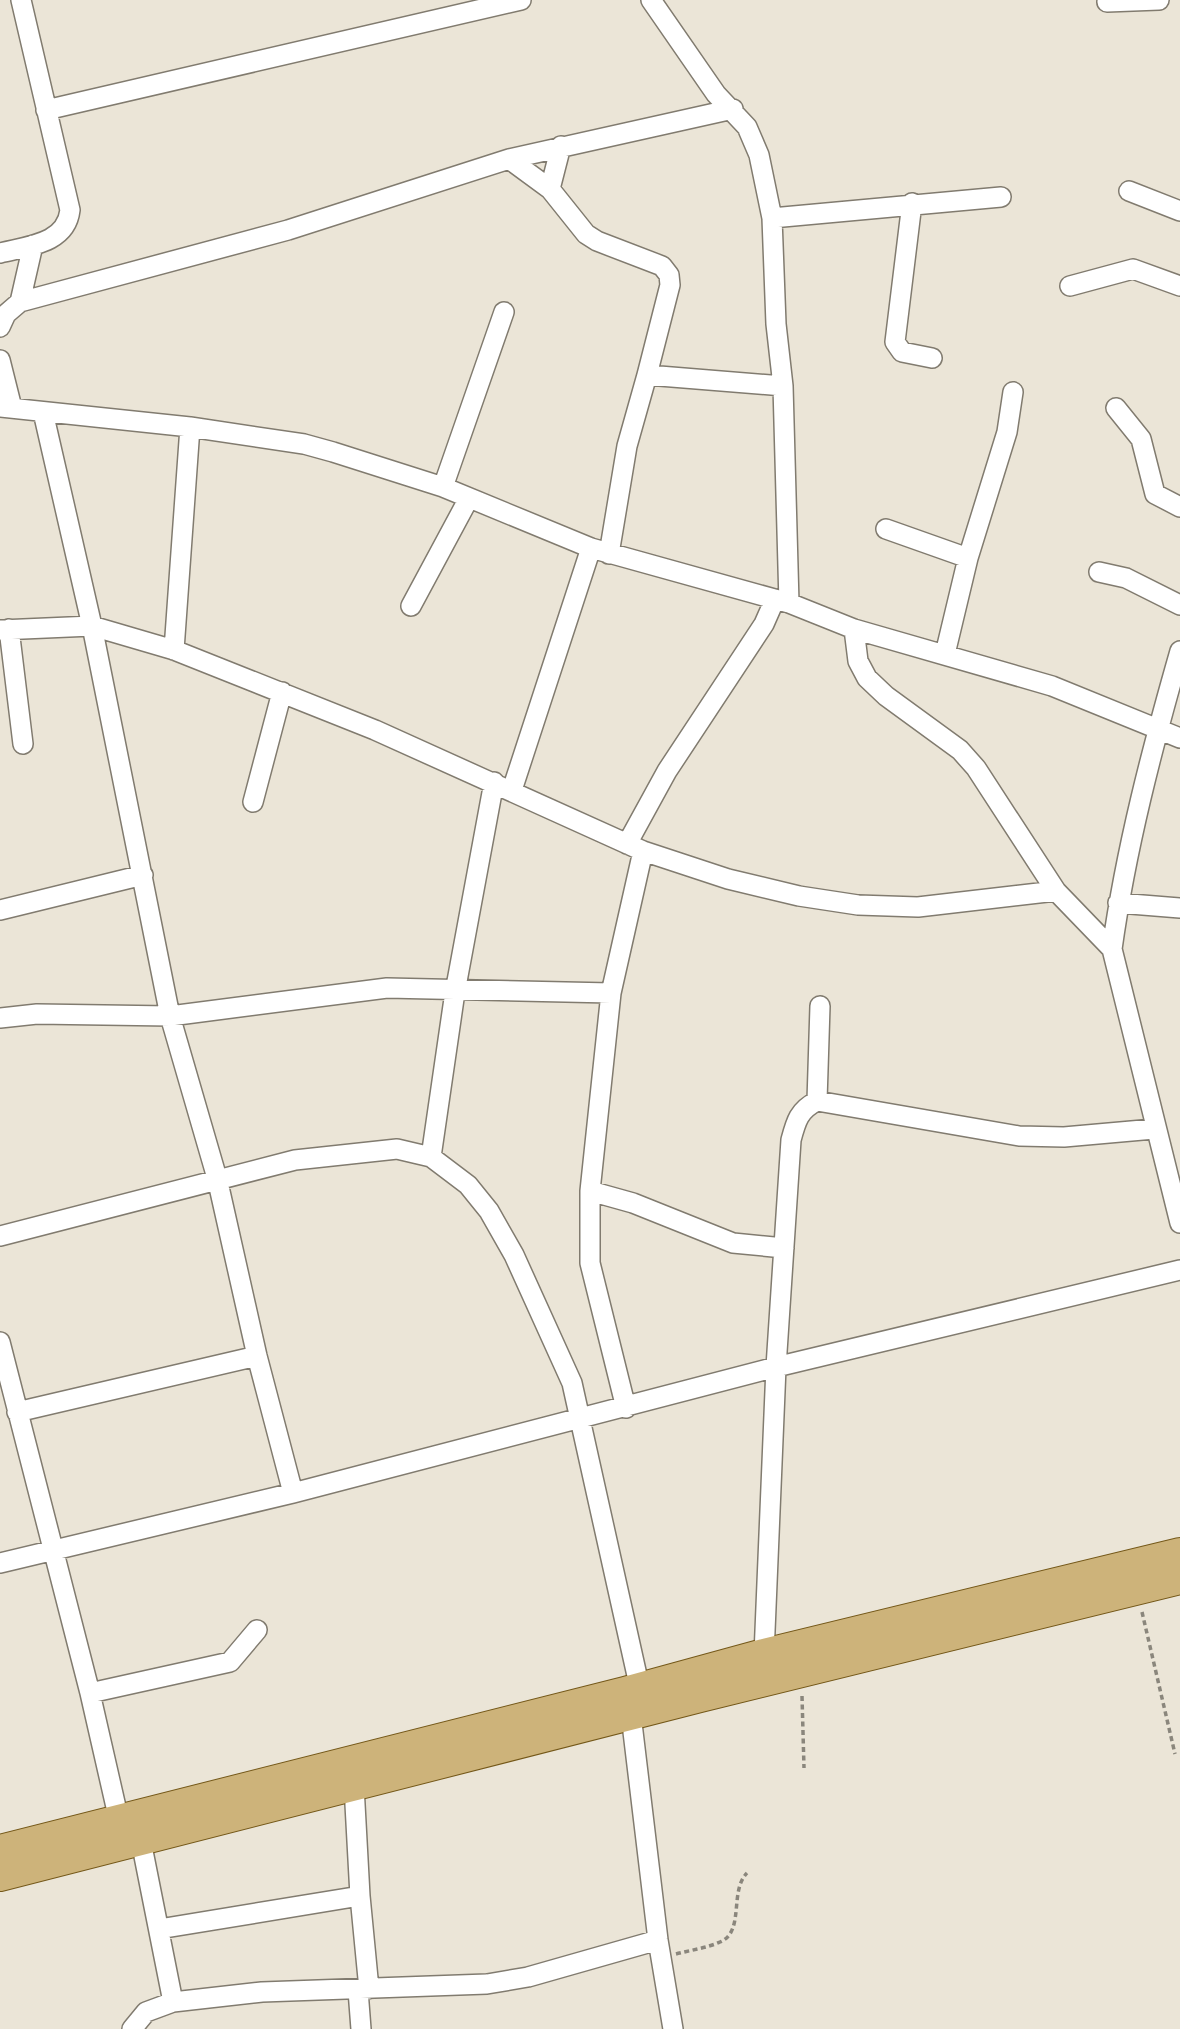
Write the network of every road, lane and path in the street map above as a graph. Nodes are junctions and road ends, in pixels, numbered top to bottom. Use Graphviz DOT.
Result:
graph roads {
  1 [pos="21,0"];
  2 [pos="521,0"];
  3 [pos="651,0"];
  4 [pos="1159,0"];
  5 [pos="1107,2"];
  6 [pos="733,108"];
  7 [pos="46,110"];
  8 [pos="561,146"];
  9 [pos="509,159"];
  10 [pos="550,189"];
  11 [pos="1129,191"];
  12 [pos="1001,197"];
  13 [pos="912,203"];
  14 [pos="1180,211"];
  15 [pos="772,218"];
  16 [pos="33,245"];
  17 [pos="0,253"];
  18 [pos="1070,286"];
  19 [pos="1180,286"];
  20 [pos="20,302"];
  21 [pos="504,312"];
  22 [pos="0,327"];
  23 [pos="932,358"];
  24 [pos="0,359"];
  25 [pos="647,375"];
  26 [pos="783,386"];
  27 [pos="1013,392"];
  28 [pos="6,408"];
  29 [pos="1116,408"];
  30 [pos="43,412"];
  31 [pos="190,427"];
  32 [pos="443,487"];
  33 [pos="469,498"];
  34 [pos="1180,507"];
  35 [pos="886,529"];
  36 [pos="600,551"];
  37 [pos="968,558"];
  38 [pos="1099,572"];
  39 [pos="782,601"];
  40 [pos="1180,605"];
  41 [pos="411,606"];
  42 [pos="92,626"];
  43 [pos="854,629"];
  44 [pos="4,630"];
  45 [pos="174,650"];
  46 [pos="1180,651"];
  47 [pos="946,654"];
  48 [pos="282,692"];
  49 [pos="1158,730"];
  50 [pos="1180,738"];
  51 [pos="23,744"];
  52 [pos="503,786"];
  53 [pos="253,802"];
  54 [pos="635,847"];
  55 [pos="144,875"];
  56 [pos="1056,891"];
  57 [pos="1118,903"];
  58 [pos="1180,908"];
  59 [pos="0,910"];
  60 [pos="1112,949"];
  61 [pos="455,992"];
  62 [pos="611,993"];
  63 [pos="820,1006"];
  64 [pos="170,1016"];
  65 [pos="0,1018"];
  66 [pos="817,1101"];
  67 [pos="1154,1129"];
  68 [pos="431,1157"];
  69 [pos="217,1178"];
  70 [pos="590,1191"];
  71 [pos="1180,1223"];
  72 [pos="0,1236"];
  73 [pos="784,1248"];
  74 [pos="1180,1270"];
  75 [pos="1,1355"];
  76 [pos="257,1356"];
  77 [pos="776,1367"];
  78 [pos="626,1408"];
  79 [pos="17,1412"];
  80 [pos="581,1420"];
  81 [pos="293,1493"];
  82 [pos="53,1551"];
  83 [pos="1180,1554"];
  84 [pos="0,1563"];
  85 [pos="1180,1578"];
  86 [pos="1137,1590"];
  87 [pos="257,1630"];
  88 [pos="764,1654"];
  89 [pos="802,1672"];
  90 [pos="90,1693"];
  91 [pos="635,1702"];
  92 [pos="1175,1754"];
  93 [pos="804,1768"];
  94 [pos="354,1786"];
  95 [pos="130,1830"];
  96 [pos="0,1852"];
  97 [pos="747,1873"];
  98 [pos="0,1875"];
  99 [pos="360,1896"];
  100 [pos="159,1929"];
  101 [pos="660,1949"];
  102 [pos="363,1989"];
  103 [pos="173,2002"];
  104 [pos="132,2029"];
  105 [pos="361,2029"];
  106 [pos="673,2029"];
  1 -- 7 [label="street"];
  2 -- 7 [label="street"];
  3 -- 6 [label="street"];
  4 -- 5 [label="street"];
  6 -- 8 [label="street"];
  6 -- 15 [label="street"];
  7 -- 16 [label="street"];
  8 -- 9 [label="street"];
  8 -- 10 [label="street"];
  9 -- 10 [label="street"];
  9 -- 20 [label="street"];
  10 -- 25 [label="street"];
  11 -- 14 [label="street"];
  12 -- 13 [label="street"];
  13 -- 15 [label="street"];
  13 -- 23 [label="street"];
  15 -- 26 [label="street"];
  16 -- 17 [label="street"];
  16 -- 20 [label="street"];
  18 -- 19 [label="street"];
  20 -- 22 [label="street"];
  21 -- 32 [label="street"];
  24 -- 28 [label="street"];
  25 -- 26 [label="street"];
  25 -- 36 [label="street"];
  26 -- 39 [label="street"];
  27 -- 37 [label="street"];
  28 -- 30 [label="street"];
  29 -- 34 [label="street"];
  30 -- 31 [label="street"];
  30 -- 42 [label="street"];
  31 -- 32 [label="street"];
  31 -- 45 [label="street"];
  32 -- 33 [label="street"];
  33 -- 36 [label="street"];
  33 -- 41 [label="street"];
  35 -- 37 [label="street"];
  36 -- 39 [label="street"];
  36 -- 52 [label="street"];
  37 -- 47 [label="street"];
  38 -- 40 [label="street"];
  39 -- 43 [label="street"];
  39 -- 54 [label="street"];
  42 -- 44 [label="street"];
  42 -- 45 [label="street"];
  42 -- 55 [label="street"];
  43 -- 47 [label="street"];
  43 -- 56 [label="street"];
  44 -- 51 [label="street"];
  45 -- 48 [label="street"];
  46 -- 49 [label="street"];
  47 -- 49 [label="street"];
  48 -- 52 [label="street"];
  48 -- 53 [label="street"];
  49 -- 50 [label="street"];
  49 -- 57 [label="street"];
  52 -- 54 [label="street"];
  52 -- 61 [label="street"];
  54 -- 56 [label="street"];
  54 -- 62 [label="street"];
  55 -- 59 [label="street"];
  55 -- 64 [label="street"];
  56 -- 60 [label="street"];
  57 -- 58 [label="street"];
  57 -- 60 [label="street"];
  60 -- 67 [label="street"];
  61 -- 62 [label="street"];
  61 -- 64 [label="street"];
  61 -- 68 [label="street"];
  62 -- 70 [label="street"];
  63 -- 66 [label="street"];
  64 -- 65 [label="street"];
  64 -- 69 [label="street"];
  66 -- 67 [label="street"];
  66 -- 73 [label="street"];
  67 -- 71 [label="street"];
  68 -- 69 [label="street"];
  68 -- 80 [label="street"];
  69 -- 72 [label="street"];
  69 -- 76 [label="street"];
  70 -- 73 [label="street"];
  70 -- 78 [label="street"];
  73 -- 77 [label="street"];
  74 -- 77 [label="street"];
  75 -- 79 [label="street"];
  76 -- 79 [label="street"];
  76 -- 81 [label="street"];
  77 -- 78 [label="street"];
  77 -- 88 [label="street"];
  78 -- 80 [label="street"];
  79 -- 82 [label="street"];
  80 -- 81 [label="street"];
  80 -- 91 [label="street"];
  81 -- 82 [label="street"];
  82 -- 84 [label="street"];
  82 -- 90 [label="street"];
  83 -- 88 [label="main road"];
  85 -- 86 [label="main road"];
  86 -- 89 [label="main road"];
  86 -- 92 [label="path"];
  87 -- 90 [label="street"];
  88 -- 91 [label="main road"];
  89 -- 91 [label="main road"];
  89 -- 93 [label="path"];
  90 -- 95 [label="street"];
  91 -- 94 [label="main road"];
  91 -- 95 [label="main road"];
  91 -- 101 [label="street"];
  94 -- 95 [label="main road"];
  94 -- 99 [label="street"];
  95 -- 96 [label="main road"];
  95 -- 98 [label="main road"];
  95 -- 100 [label="street"];
  97 -- 101 [label="path"];
  99 -- 100 [label="street"];
  99 -- 102 [label="street"];
  100 -- 103 [label="street"];
  101 -- 102 [label="street"];
  101 -- 106 [label="street"];
  102 -- 103 [label="street"];
  102 -- 105 [label="street"];
  103 -- 104 [label="street"];
}
